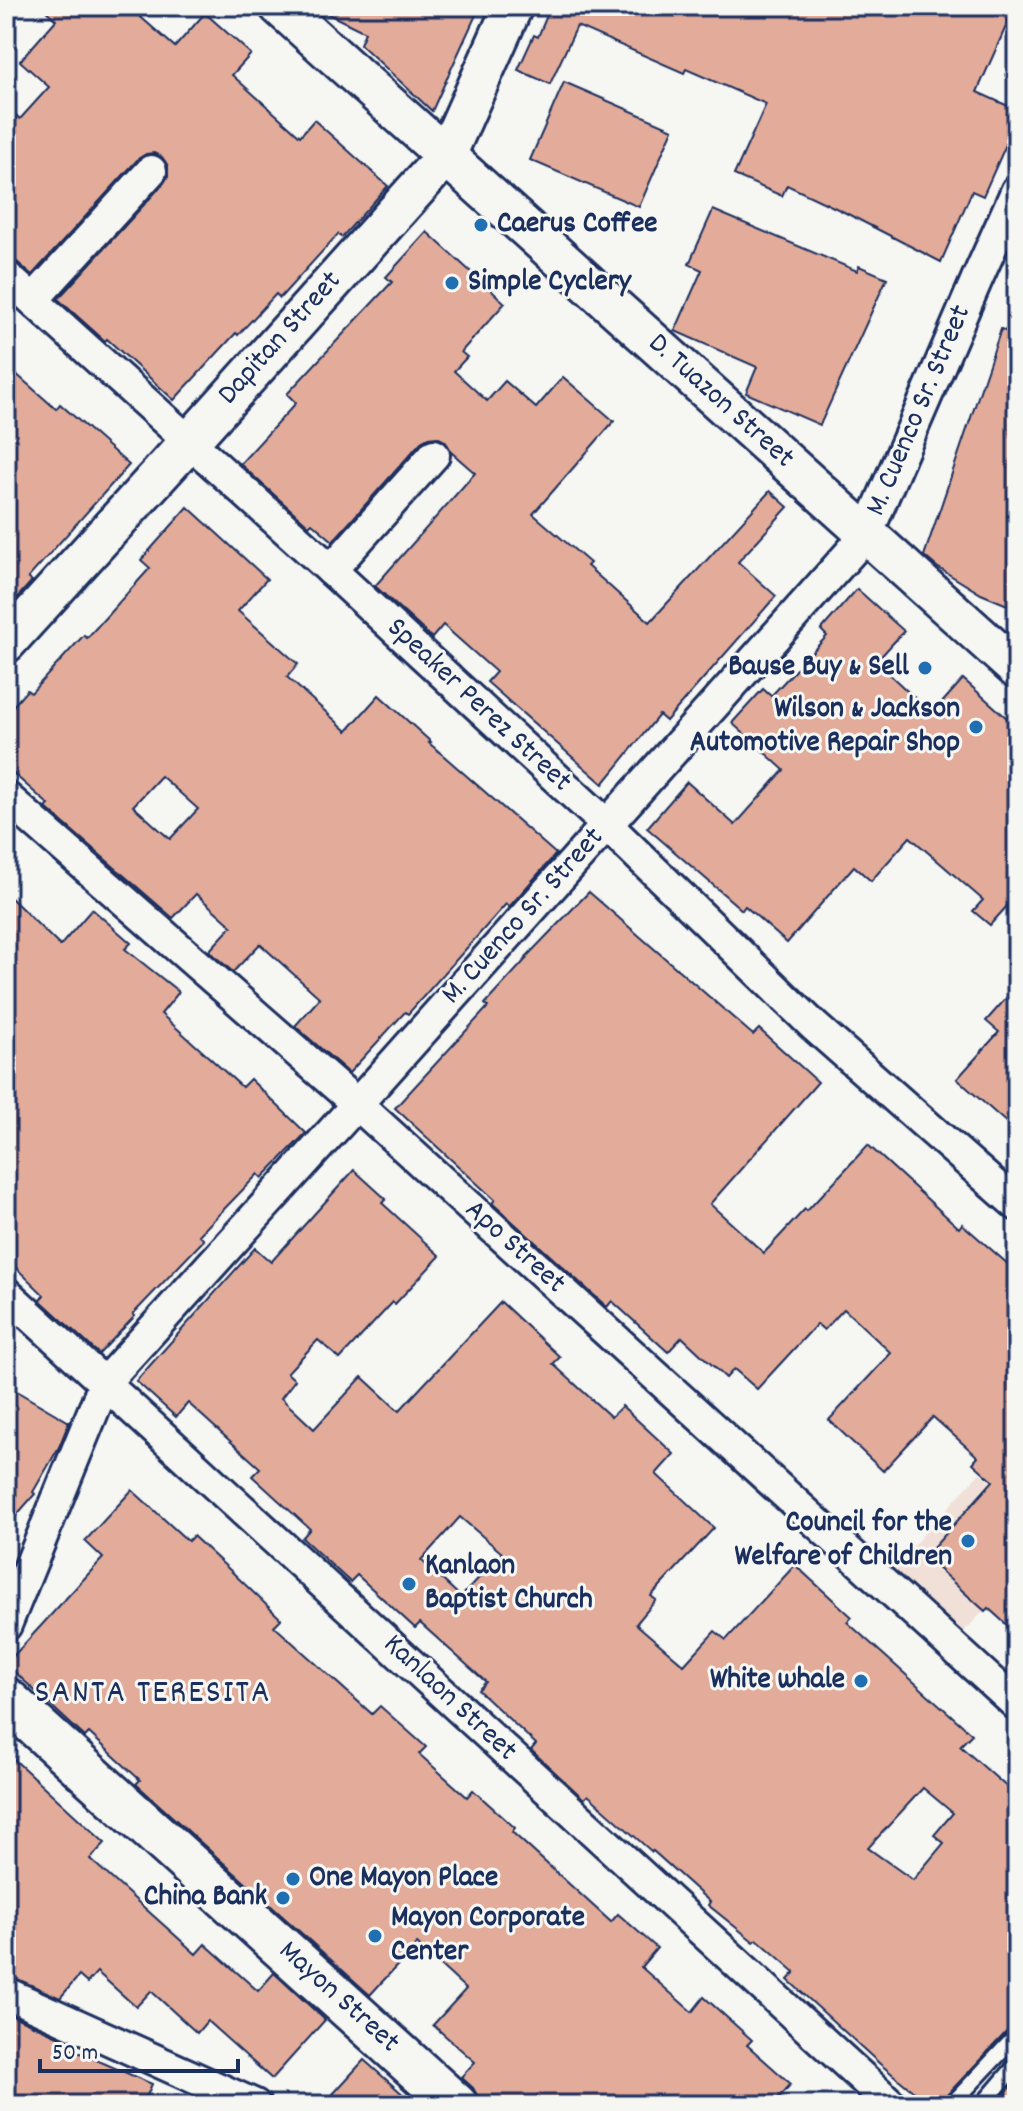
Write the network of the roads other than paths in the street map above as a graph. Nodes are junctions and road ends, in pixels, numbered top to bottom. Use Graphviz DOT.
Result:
graph roads {
  1 [pos="279,6"];
  2 [pos="513,6"];
  3 [pos="446,156"];
  4 [pos="151,171"];
  5 [pos="1017,190"];
  6 [pos="6,276"];
  7 [pos="33,300"];
  8 [pos="190,441"];
  9 [pos="434,455"];
  10 [pos="867,534"];
  11 [pos="331,570"];
  12 [pos="6,643"];
  13 [pos="1017,669"];
  14 [pos="6,797"];
  15 [pos="607,825"];
  16 [pos="357,1104"];
  17 [pos="1017,1205"];
  18 [pos="6,1293"];
  19 [pos="105,1382"];
  20 [pos="6,1625"];
  21 [pos="6,1699"];
  22 [pos="1017,1705"];
  23 [pos="6,1993"];
  24 [pos="1017,2035"];
  25 [pos="1017,2064"];
  26 [pos="255,2105"];
  27 [pos="456,2105"];
  28 [pos="892,2105"];
  29 [pos="951,2105"];
  30 [pos="982,2105"];
  1 -- 3 [label="street, D. Tuazon Street"];
  2 -- 3 [label="street, Dapitan Street"];
  3 -- 8 [label="street, Dapitan Street"];
  3 -- 10 [label="street, D. Tuazon Street"];
  4 -- 7 [label="street"];
  5 -- 10 [label="street, M. Cuenco Sr. Street"];
  6 -- 7 [label="street, Speaker Perez Street"];
  7 -- 8 [label="street, Speaker Perez Street"];
  8 -- 11 [label="street, Speaker Perez Street"];
  8 -- 12 [label="street, Dapitan Street"];
  9 -- 11 [label="street"];
  10 -- 13 [label="street, D. Tuazon Street"];
  10 -- 15 [label="street, M. Cuenco Sr. Street"];
  11 -- 15 [label="street, Speaker Perez Street"];
  14 -- 16 [label="street, Apo Street"];
  15 -- 16 [label="street, M. Cuenco Sr. Street"];
  15 -- 17 [label="street, Speaker Perez Street"];
  16 -- 19 [label="street, M. Cuenco Sr. Street"];
  16 -- 22 [label="street, Apo Street"];
  18 -- 19 [label="street, Kanlaon Street"];
  19 -- 20 [label="street, M. Cuenco Sr. Street"];
  19 -- 28 [label="street, Kanlaon Street"];
  21 -- 27 [label="main road, Mayon Street"];
  23 -- 26 [label="street"];
  24 -- 29 [label="lane"];
  25 -- 30 [label="lane"];
}
